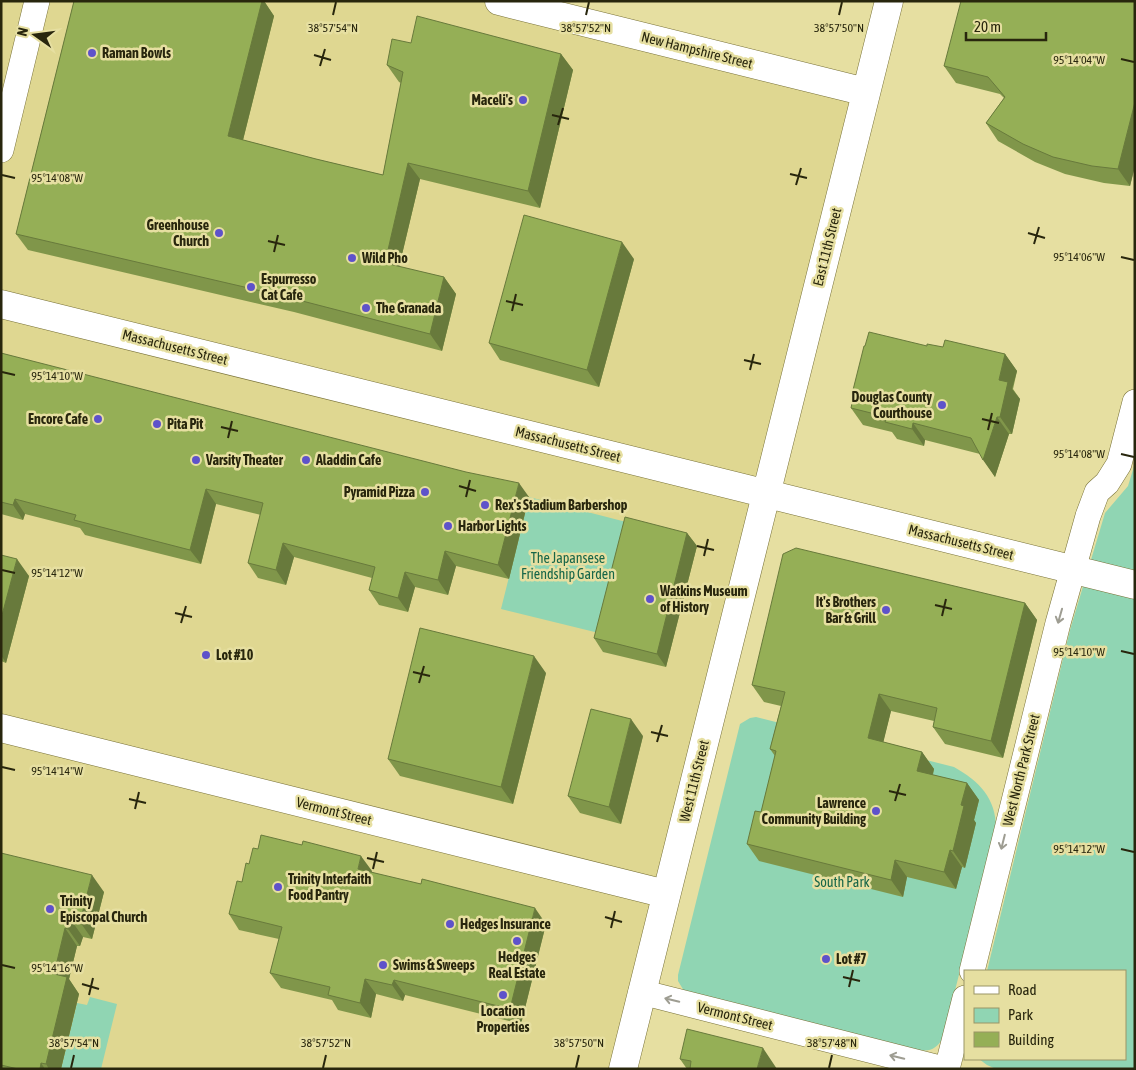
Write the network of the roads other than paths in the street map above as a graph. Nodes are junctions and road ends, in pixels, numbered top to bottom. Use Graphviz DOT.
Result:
graph roads {
  1 [pos="38,1"];
  2 [pos="499,1"];
  3 [pos="889,1"];
  4 [pos="866,92"];
  5 [pos="1,150"];
  6 [pos="1,304"];
  7 [pos="1135,402"];
  8 [pos="766,493"];
  9 [pos="1073,569"];
  10 [pos="1135,585"];
  11 [pos="1,728"];
  12 [pos="666,894"];
  13 [pos="972,970"];
  14 [pos="641,992"];
  15 [pos="964,1002"];
  16 [pos="623,1069"];
  17 [pos="946,1069"];
  1 -- 5 [label="street"];
  2 -- 4 [label="street, New Hampshire Street"];
  3 -- 4 [label="street, East 11th Street"];
  4 -- 8 [label="street, East 11th Street"];
  6 -- 8 [label="street, Massachusetts Street"];
  7 -- 9 [label="street, West North Park Street"];
  8 -- 9 [label="street, Massachusetts Street"];
  8 -- 12 [label="street, West 11th Street"];
  9 -- 10 [label="street, Massachusetts Street"];
  9 -- 13 [label="street, West North Park Street, one-way"];
  11 -- 12 [label="street, Vermont Street"];
  12 -- 14 [label="street, West 11th Street"];
  14 -- 16 [label="street, West 11th Street"];
  17 -- 14 [label="street, Vermont Street, one-way"];
  15 -- 17 [label="street"];
}
